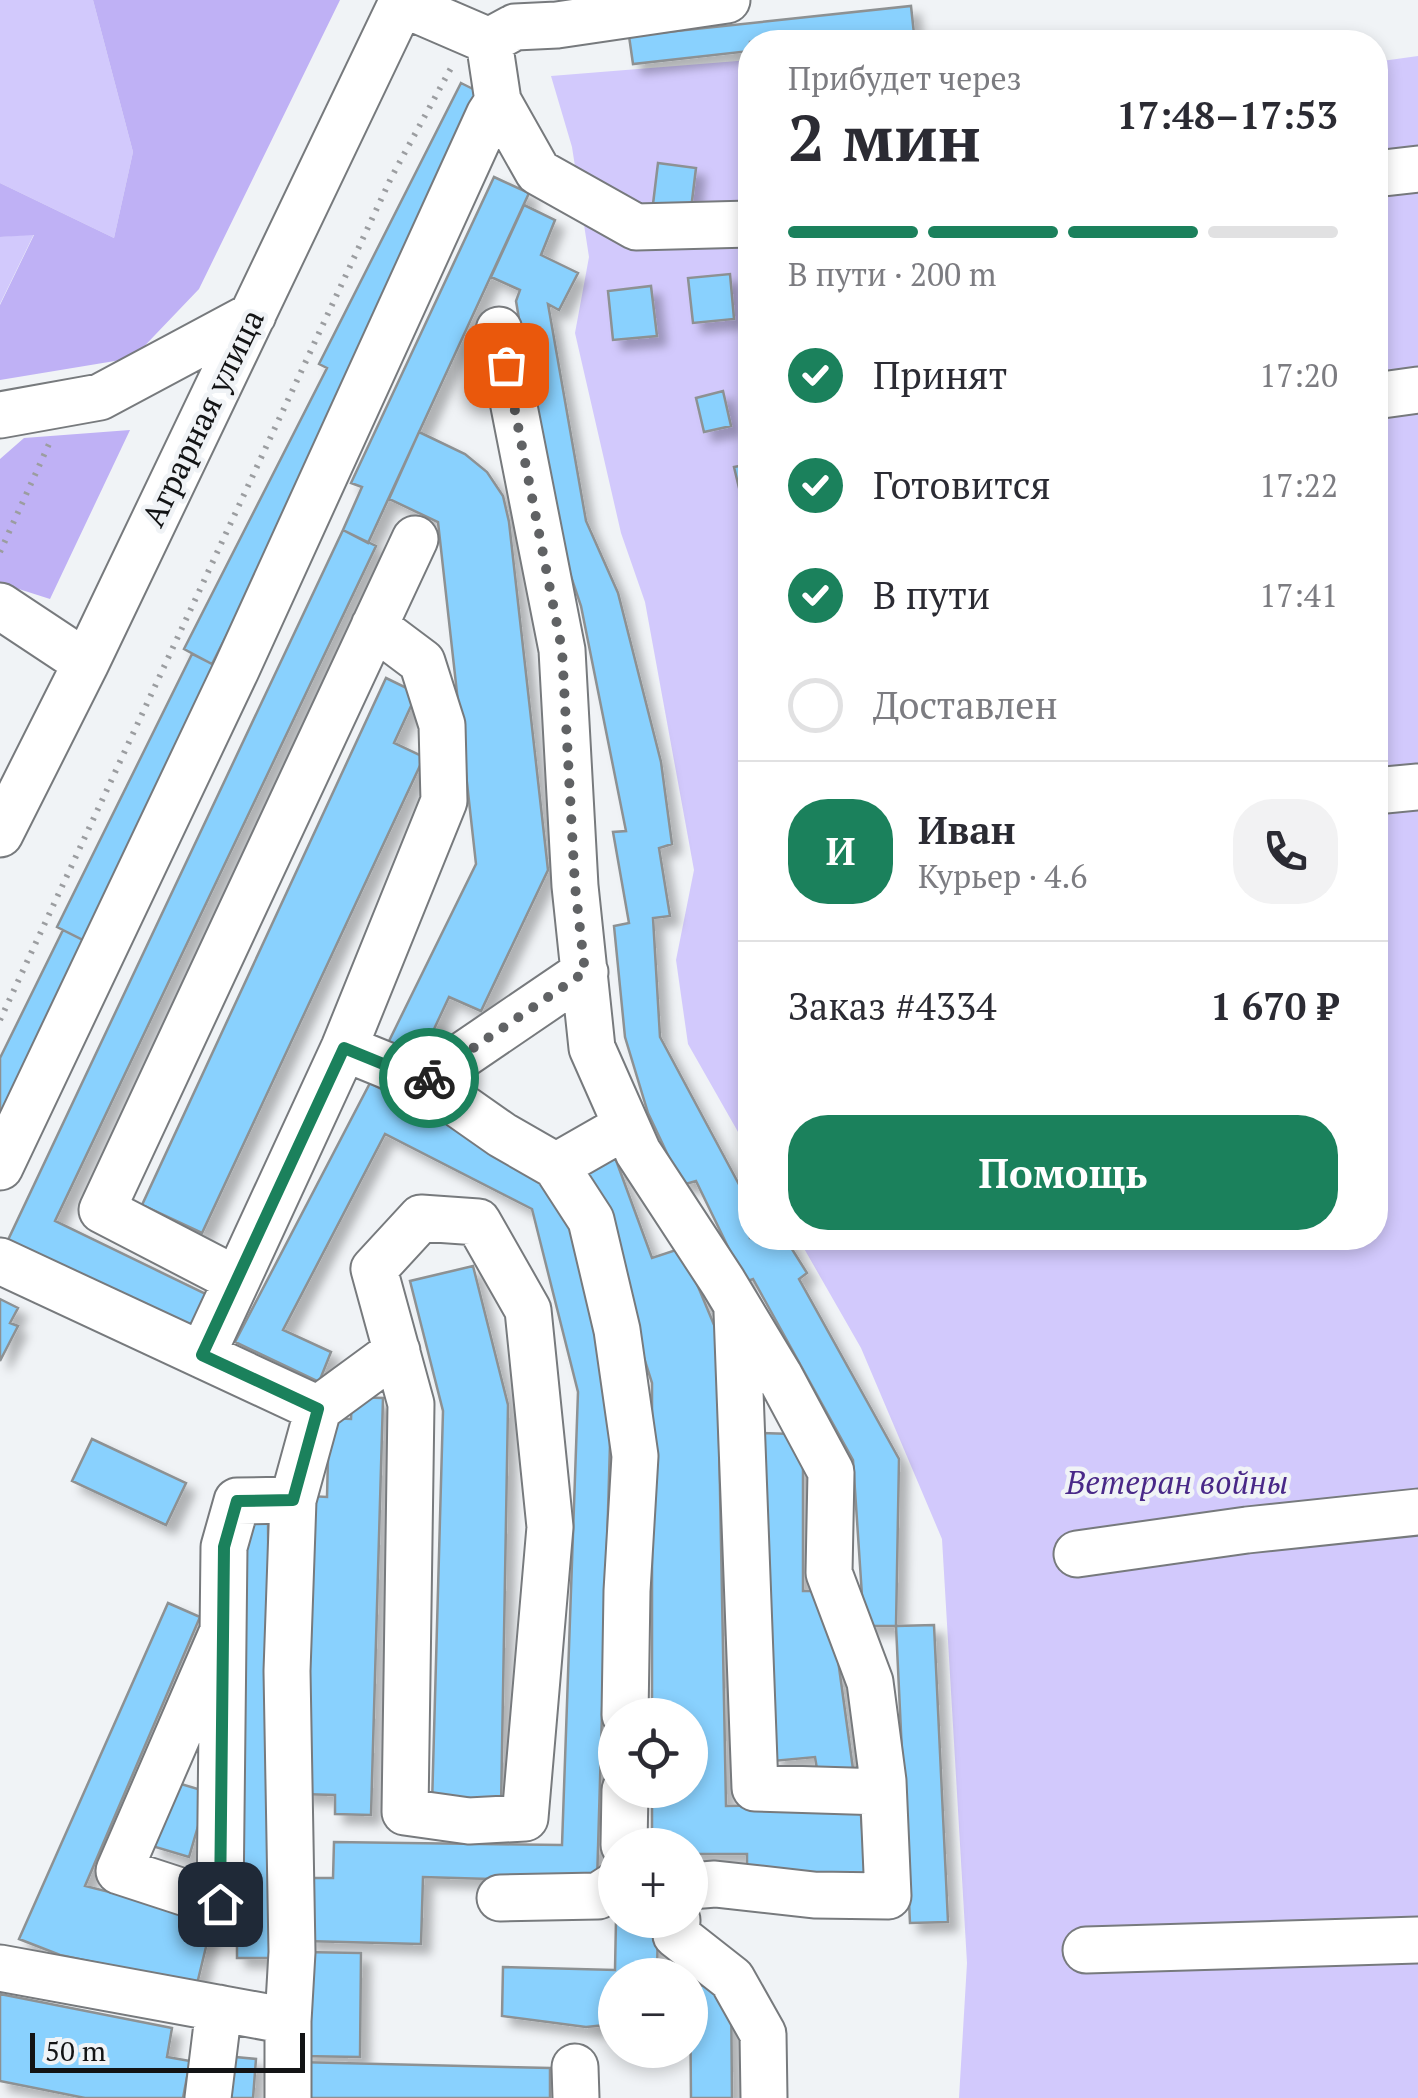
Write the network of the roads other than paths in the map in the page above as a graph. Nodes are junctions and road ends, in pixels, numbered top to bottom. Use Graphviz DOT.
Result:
graph roads {
  1 [pos="728,0"];
  2 [pos="402,2"];
  3 [pos="500,25"];
  4 [pos="498,101"];
  5 [pos="1418,169"];
  6 [pos="1388,172"];
  7 [pos="738,224"];
  8 [pos="253,314"];
  9 [pos="500,330"];
  10 [pos="1418,390"];
  11 [pos="1388,394"];
  12 [pos="0,415"];
  13 [pos="415,539"];
  14 [pos="0,606"];
  15 [pos="374,626"];
  16 [pos="86,663"];
  17 [pos="1418,787"];
  18 [pos="1388,790"];
  19 [pos="0,834"];
  20 [pos="585,972"];
  21 [pos="344,1048"];
  22 [pos="425,1081"];
  23 [pos="626,1126"];
  24 [pos="556,1166"];
  25 [pos="0,1168"];
  26 [pos="0,1262"];
  27 [pos="237,1280"];
  28 [pos="737,1305"];
  29 [pos="397,1351"];
  30 [pos="202,1355"];
  31 [pos="318,1409"];
  32 [pos="293,1500"];
  33 [pos="1418,1512"];
  34 [pos="1077,1554"];
  35 [pos="224,1631"];
  36 [pos="626,1698"];
  37 [pos="883,1792"];
  38 [pos="708,1885"];
  39 [pos="598,1896"];
  40 [pos="500,1898"];
  41 [pos="680,1938"];
  42 [pos="1418,1940"];
  43 [pos="1086,1950"];
  44 [pos="0,1968"];
  45 [pos="219,2008"];
  46 [pos="288,2021"];
  47 [pos="208,2098"];
  48 [pos="288,2098"];
  49 [pos="764,2098"];
  1 -- 3 [label="street"];
  2 -- 3 [label="street"];
  2 -- 8 [label="street, Аграрная улица"];
  3 -- 4 [label="street"];
  4 -- 7 [label="street"];
  4 -- 25 [label="street"];
  5 -- 6 [label="street"];
  8 -- 12 [label="street"];
  8 -- 16 [label="street, Аграрная улица"];
  9 -- 20 [label="street"];
  10 -- 11 [label="street"];
  13 -- 15 [label="street"];
  14 -- 16 [label="street"];
  15 -- 21 [label="street"];
  15 -- 27 [label="street"];
  16 -- 19 [label="street, Аграрная улица"];
  17 -- 18 [label="street"];
  20 -- 22 [label="street"];
  20 -- 23 [label="street"];
  21 -- 22 [label="street"];
  21 -- 27 [label="street"];
  22 -- 24 [label="street"];
  23 -- 24 [label="street"];
  23 -- 28 [label="street"];
  24 -- 36 [label="street"];
  26 -- 30 [label="street"];
  27 -- 30 [label="street"];
  28 -- 37 [label="street"];
  28 -- 37 [label="street"];
  29 -- 29 [label="street"];
  29 -- 31 [label="street"];
  30 -- 31 [label="street"];
  31 -- 32 [label="street"];
  32 -- 35 [label="street"];
  32 -- 46 [label="street"];
  33 -- 34 [label="street"];
  35 -- 35 [label="street"];
  37 -- 38 [label="street"];
  39 -- 40 [label="street"];
  41 -- 49 [label="street"];
  42 -- 43 [label="street"];
  44 -- 45 [label="street"];
  45 -- 46 [label="street"];
  45 -- 47 [label="street"];
  46 -- 48 [label="street"];
}
